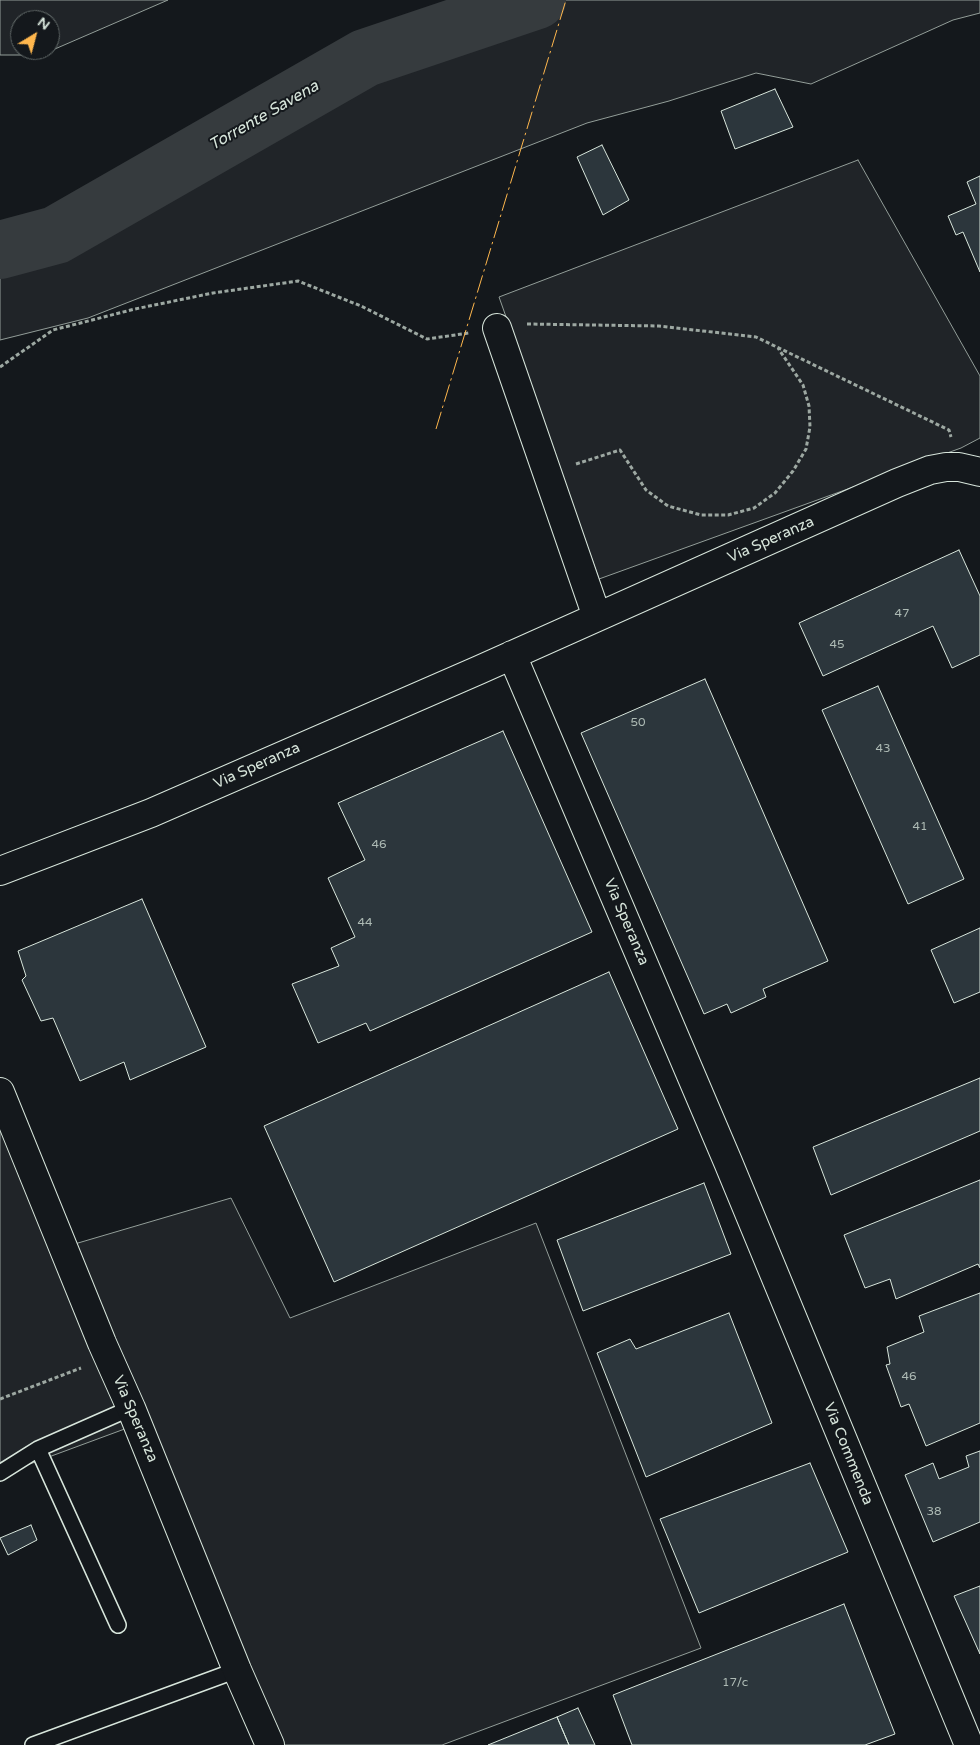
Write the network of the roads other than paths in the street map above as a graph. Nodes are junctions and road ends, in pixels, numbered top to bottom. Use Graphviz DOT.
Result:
graph roads {
  1 [pos="496,328"];
  2 [pos="980,472"];
  3 [pos="598,617"];
  4 [pos="512,655"];
  5 [pos="0,871"];
  6 [pos="0,1092"];
  7 [pos="728,1162"];
  8 [pos="131,1408"];
  9 [pos="38,1449"];
  10 [pos="0,1473"];
  11 [pos="118,1625"];
  12 [pos="238,1670"];
  13 [pos="33,1745"];
  14 [pos="270,1745"];
  15 [pos="969,1745"];
  1 -- 3 [label="street"];
  2 -- 3 [label="street, Via Speranza"];
  3 -- 4 [label="street, Via Speranza"];
  4 -- 5 [label="street, Via Speranza"];
  4 -- 7 [label="street, Via Speranza"];
  6 -- 8 [label="street, Via Speranza"];
  7 -- 15 [label="street, Via Commenda"];
  8 -- 9 [label="lane"];
  8 -- 12 [label="street, Via Speranza"];
  9 -- 10 [label="lane"];
  9 -- 11 [label="lane"];
  12 -- 13 [label="lane"];
  12 -- 14 [label="street, Via Speranza"];
}
